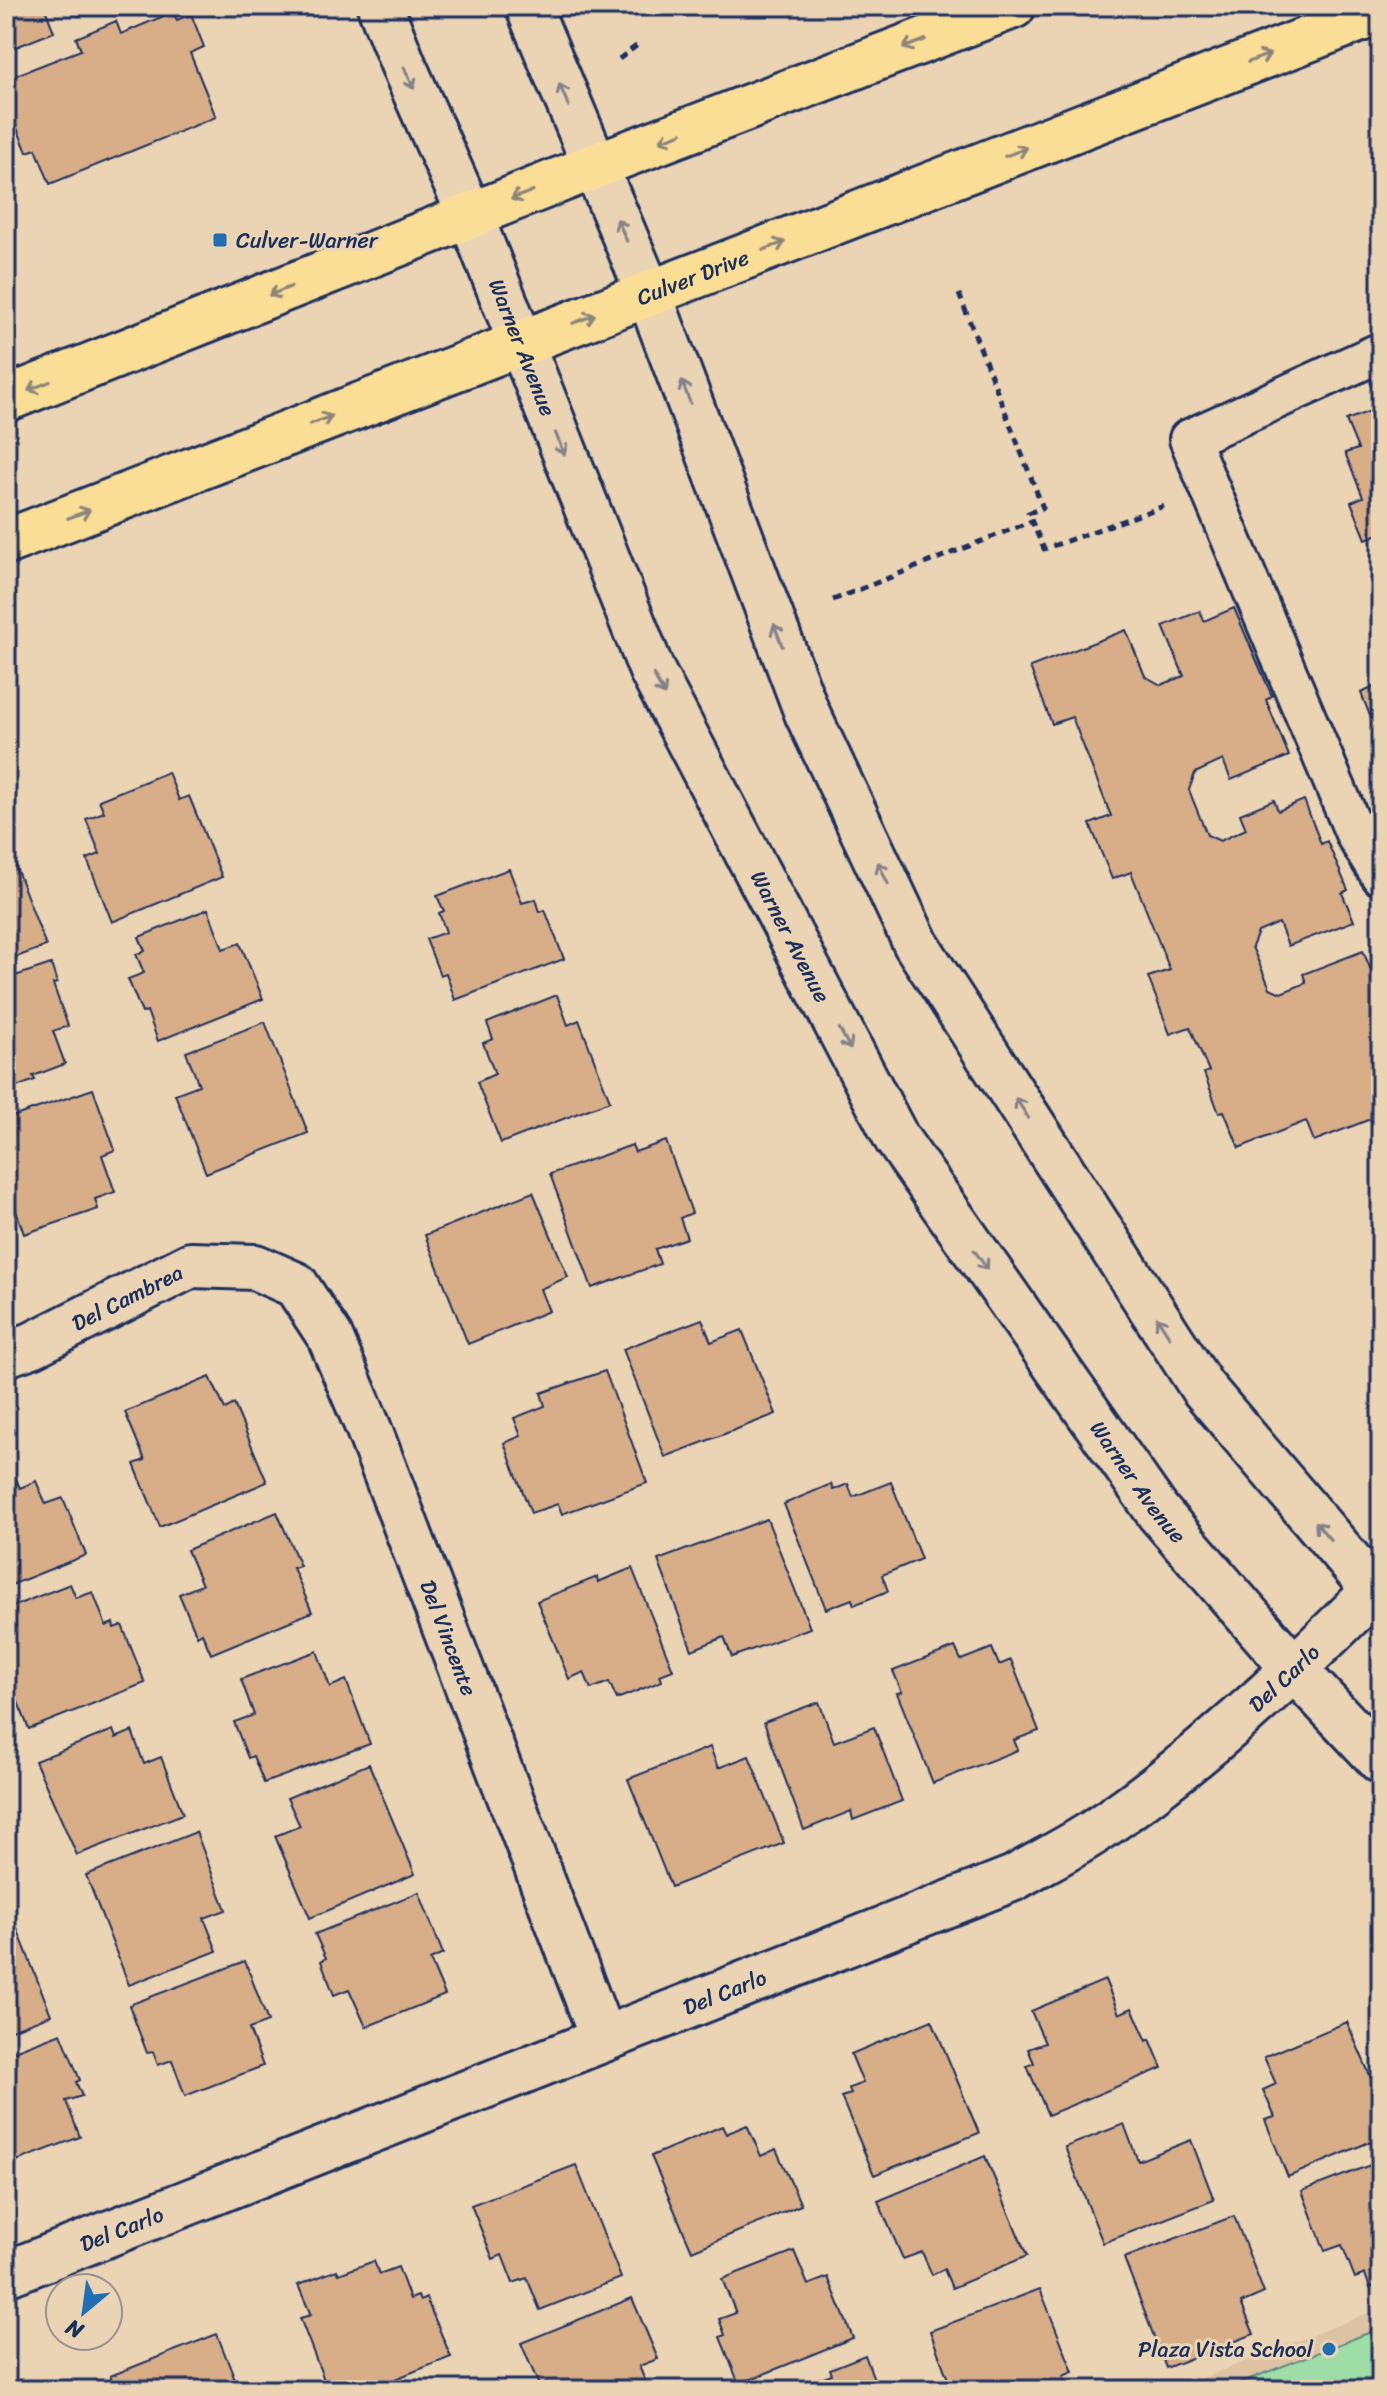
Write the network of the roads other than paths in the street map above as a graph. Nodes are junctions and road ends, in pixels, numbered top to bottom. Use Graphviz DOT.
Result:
graph roads {
  1 [pos="380,6"];
  2 [pos="528,6"];
  3 [pos="1013,6"];
  4 [pos="1381,11"];
  5 [pos="595,166"];
  6 [pos="470,215"];
  7 [pos="649,294"];
  8 [pos="520,344"];
  9 [pos="1381,352"];
  10 [pos="6,399"];
  11 [pos="6,542"];
  12 [pos="1381,876"];
  13 [pos="255,1267"];
  14 [pos="6,1354"];
  15 [pos="1377,1594"];
  16 [pos="1295,1670"];
  17 [pos="1381,1761"];
  18 [pos="603,2039"];
  19 [pos="6,2274"];
  1 -- 6 [label="street, Warner Avenue, one-way"];
  5 -- 2 [label="street, one-way"];
  3 -- 5 [label="main road, one-way"];
  7 -- 4 [label="main road, Culver Drive, one-way"];
  5 -- 6 [label="main road, one-way"];
  7 -- 5 [label="street, one-way"];
  6 -- 8 [label="street, Warner Avenue"];
  6 -- 10 [label="main road, one-way"];
  8 -- 7 [label="main road, Culver Drive, one-way"];
  15 -- 7 [label="street, one-way"];
  11 -- 8 [label="main road, Culver Drive, one-way"];
  8 -- 16 [label="street, Warner Avenue, one-way"];
  9 -- 12 [label="lane"];
  13 -- 14 [label="street, Del Cambrea"];
  13 -- 18 [label="street, Del Vincente"];
  15 -- 16 [label="street, Del Carlo"];
  16 -- 17 [label="street, Warner Avenue"];
  16 -- 18 [label="street, Del Carlo"];
  18 -- 19 [label="street, Del Carlo"];
}
